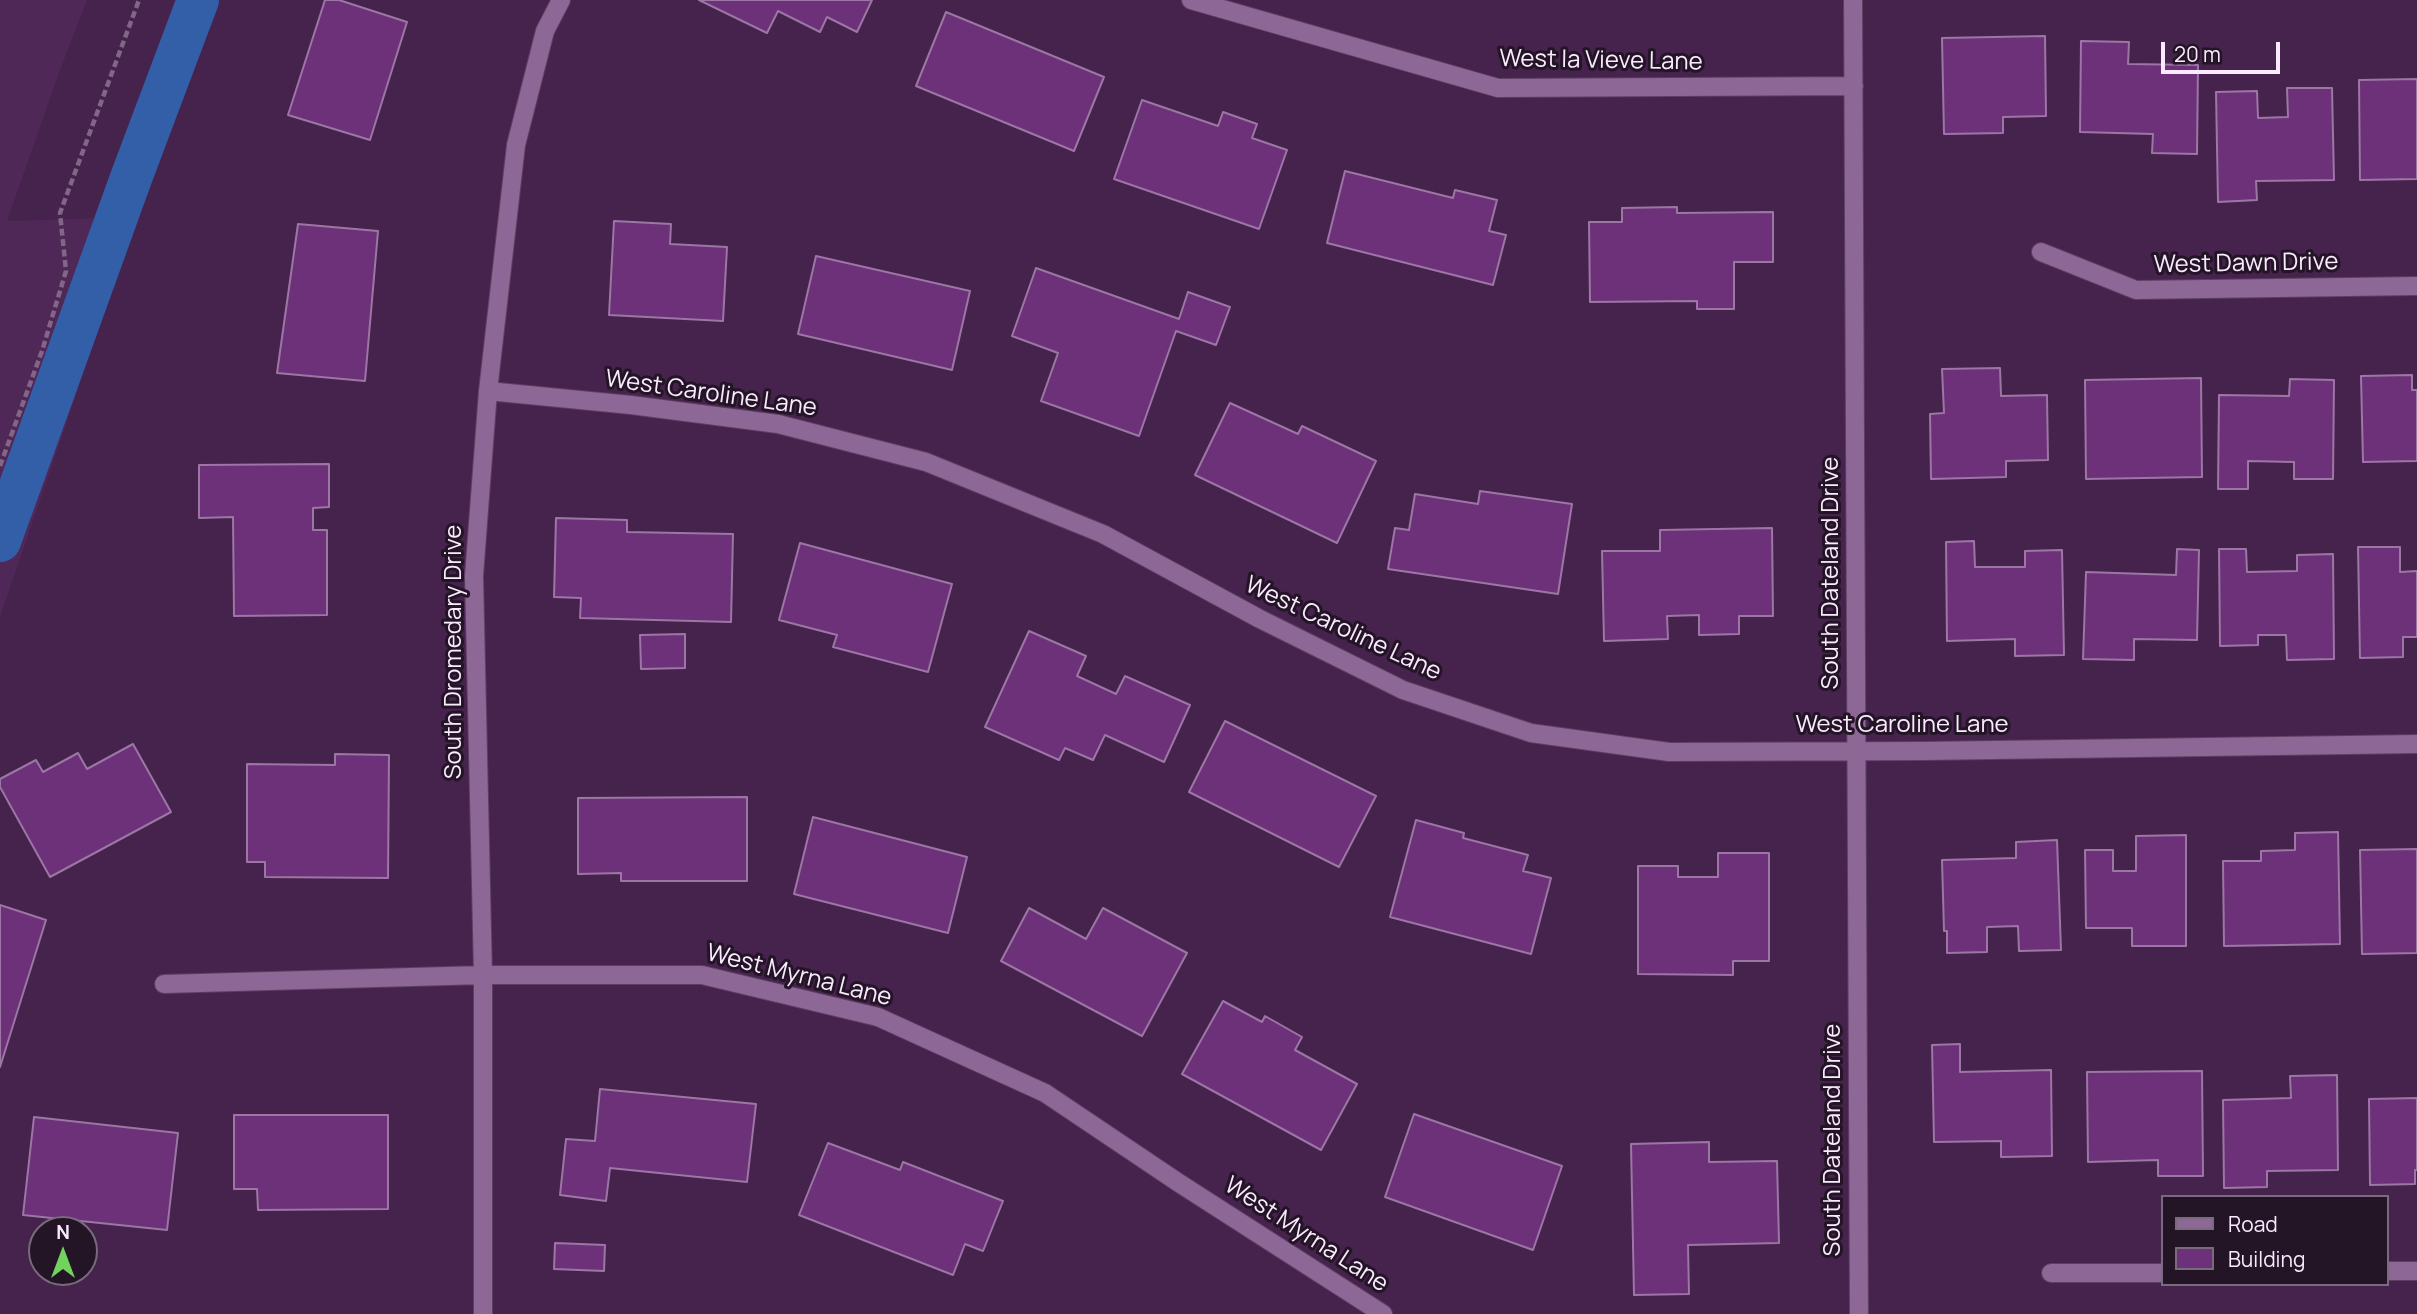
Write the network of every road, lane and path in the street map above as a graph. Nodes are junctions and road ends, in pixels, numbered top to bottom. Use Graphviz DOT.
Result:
graph roads {
  1 [pos="139,0"];
  2 [pos="561,0"];
  3 [pos="1191,0"];
  4 [pos="1853,0"];
  5 [pos="1854,86"];
  6 [pos="2041,253"];
  7 [pos="2417,286"];
  8 [pos="488,391"];
  9 [pos="0,466"];
  10 [pos="2417,744"];
  11 [pos="1856,750"];
  12 [pos="483,975"];
  13 [pos="164,984"];
  14 [pos="2389,1271"];
  15 [pos="2417,1271"];
  16 [pos="2051,1273"];
  17 [pos="2162,1273"];
  18 [pos="483,1314"];
  19 [pos="1383,1314"];
  20 [pos="1859,1314"];
  1 -- 9 [label="path"];
  2 -- 8 [label="street, South Dromedary Drive"];
  3 -- 5 [label="street, West la Vieve Lane"];
  4 -- 5 [label="street, South Dateland Drive"];
  5 -- 11 [label="street, South Dateland Drive"];
  6 -- 7 [label="street, West Dawn Drive"];
  8 -- 11 [label="street, West Caroline Lane"];
  8 -- 12 [label="street, South Dromedary Drive"];
  10 -- 11 [label="street, West Caroline Lane"];
  11 -- 20 [label="street, South Dateland Drive"];
  12 -- 13 [label="street, West Myrna Lane"];
  12 -- 18 [label="street, South Dromedary Drive"];
  12 -- 19 [label="street, West Myrna Lane"];
  14 -- 15 [label="street"];
  16 -- 17 [label="street"];
}
